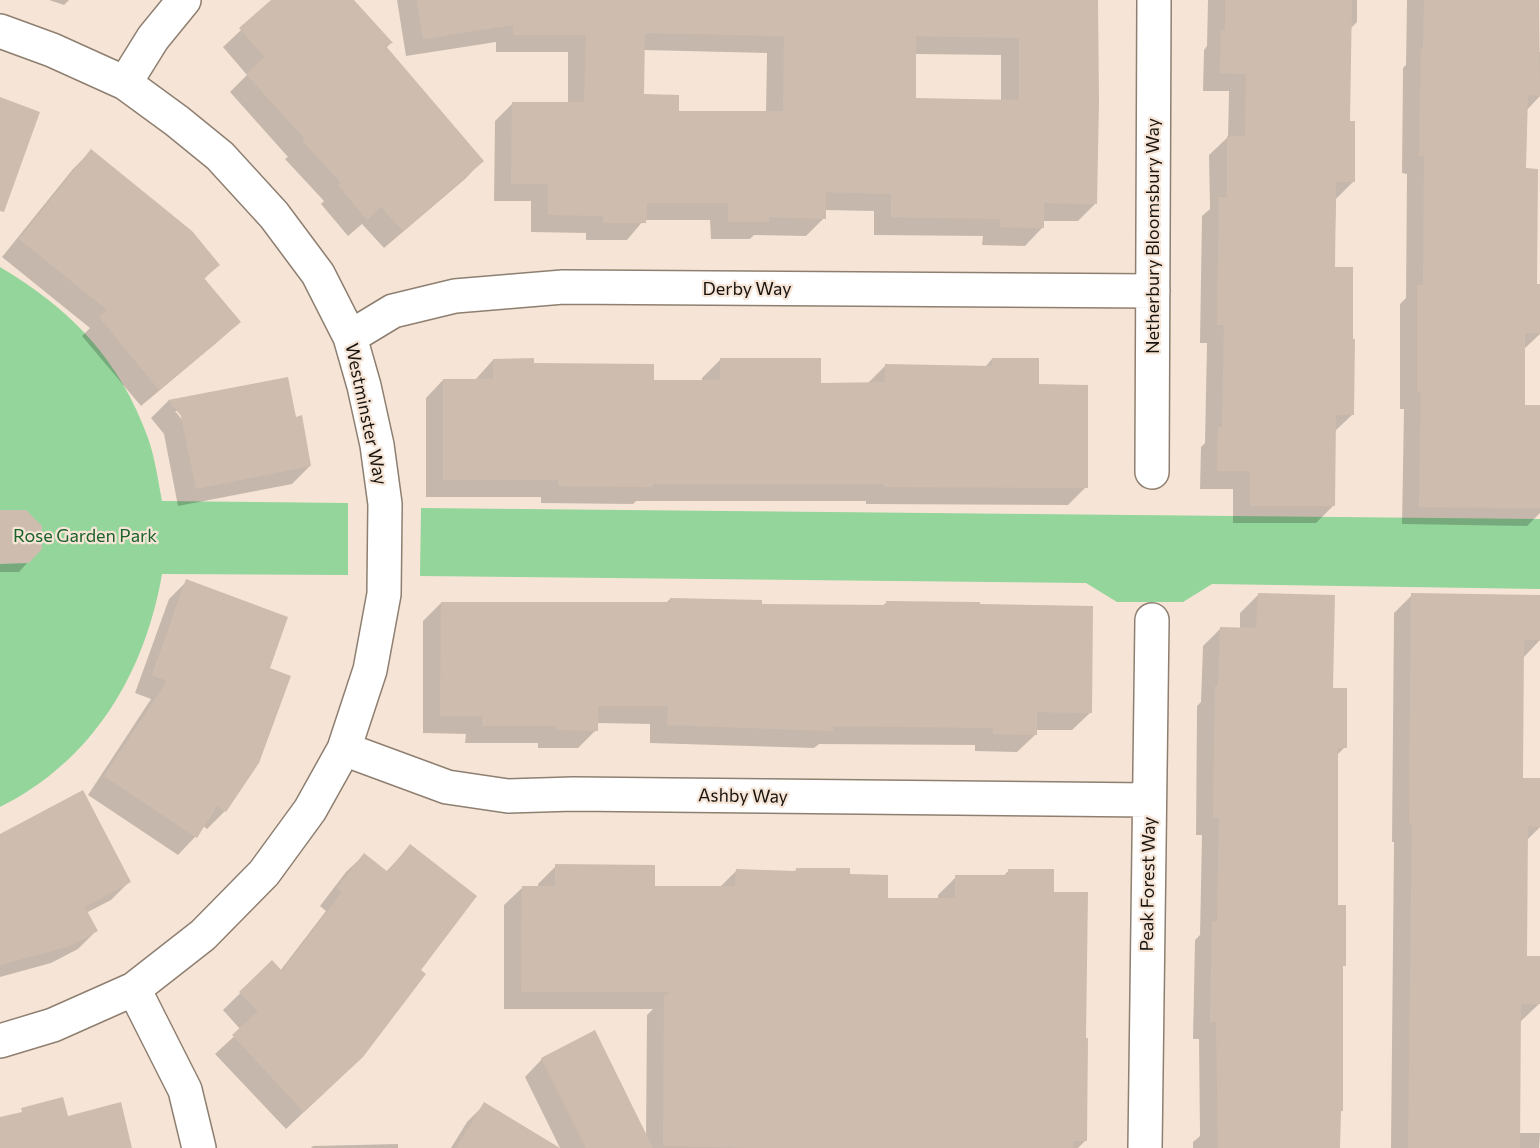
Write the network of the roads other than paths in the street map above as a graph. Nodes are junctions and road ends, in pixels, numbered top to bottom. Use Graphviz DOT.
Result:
graph roads {
  1 [pos="184,0"];
  2 [pos="1154,0"];
  3 [pos="0,31"];
  4 [pos="124,83"];
  5 [pos="1153,291"];
  6 [pos="350,337"];
  7 [pos="1152,472"];
  8 [pos="1152,620"];
  9 [pos="344,749"];
  10 [pos="1149,800"];
  11 [pos="135,989"];
  12 [pos="0,1041"];
  13 [pos="199,1148"];
  14 [pos="1145,1148"];
  1 -- 4 [label="street"];
  2 -- 5 [label="street, Netherbury Bloomsbury Way"];
  3 -- 4 [label="street, Westminster Way"];
  4 -- 6 [label="street, Westminster Way"];
  5 -- 6 [label="street, Derby Way"];
  5 -- 7 [label="street, Netherbury Bloomsbury Way"];
  6 -- 9 [label="street, Westminster Way"];
  8 -- 10 [label="street, Peak Forest Way"];
  9 -- 10 [label="street, Ashby Way"];
  9 -- 11 [label="street, Westminster Way"];
  10 -- 14 [label="street, Peak Forest Way"];
  11 -- 12 [label="street, Westminster Way"];
  11 -- 13 [label="street"];
}
